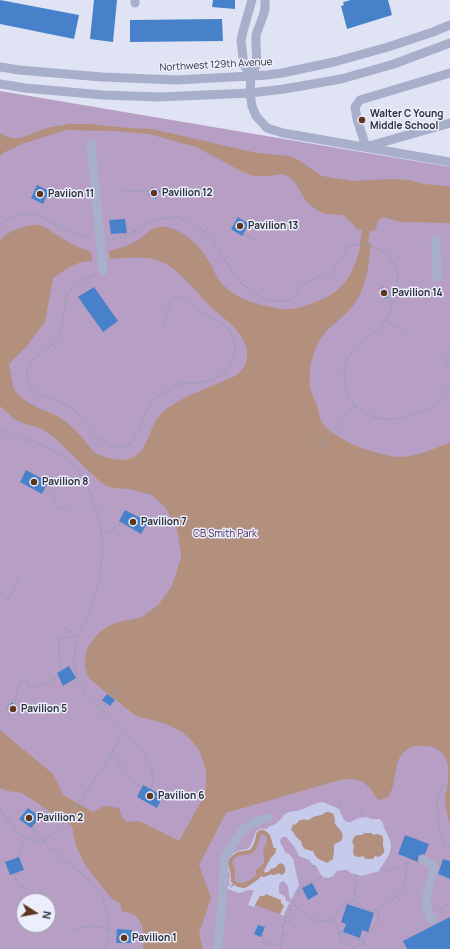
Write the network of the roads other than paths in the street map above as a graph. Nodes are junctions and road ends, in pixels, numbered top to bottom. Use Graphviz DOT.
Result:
graph roads {
  1 [pos="252,0"];
  2 [pos="265,0"];
  3 [pos="249,12"];
  4 [pos="263,16"];
  5 [pos="450,25"];
  6 [pos="450,43"];
  7 [pos="0,67"];
  8 [pos="450,73"];
  9 [pos="251,76"];
  10 [pos="0,84"];
  11 [pos="250,93"];
  12 [pos="450,123"];
  13 [pos="91,144"];
  14 [pos="366,147"];
  15 [pos="450,162"];
  16 [pos="436,240"];
  17 [pos="103,272"];
  18 [pos="437,278"];
  19 [pos="268,818"];
  20 [pos="423,860"];
  21 [pos="432,917"];
  22 [pos="218,949"];
  1 -- 3 [label="street"];
  2 -- 4 [label="street"];
  3 -- 4 [label="street"];
  3 -- 9 [label="street"];
  4 -- 9 [label="street"];
  5 -- 9 [label="street, Northwest 129th Avenue"];
  6 -- 11 [label="street"];
  7 -- 9 [label="street, Northwest 129th Avenue"];
  8 -- 14 [label="street"];
  9 -- 11 [label="street"];
  10 -- 11 [label="street"];
  11 -- 14 [label="street"];
  12 -- 14 [label="street"];
  13 -- 17 [label="street"];
  14 -- 15 [label="street"];
  16 -- 18 [label="street"];
  19 -- 22 [label="street"];
  20 -- 21 [label="street"];
}
